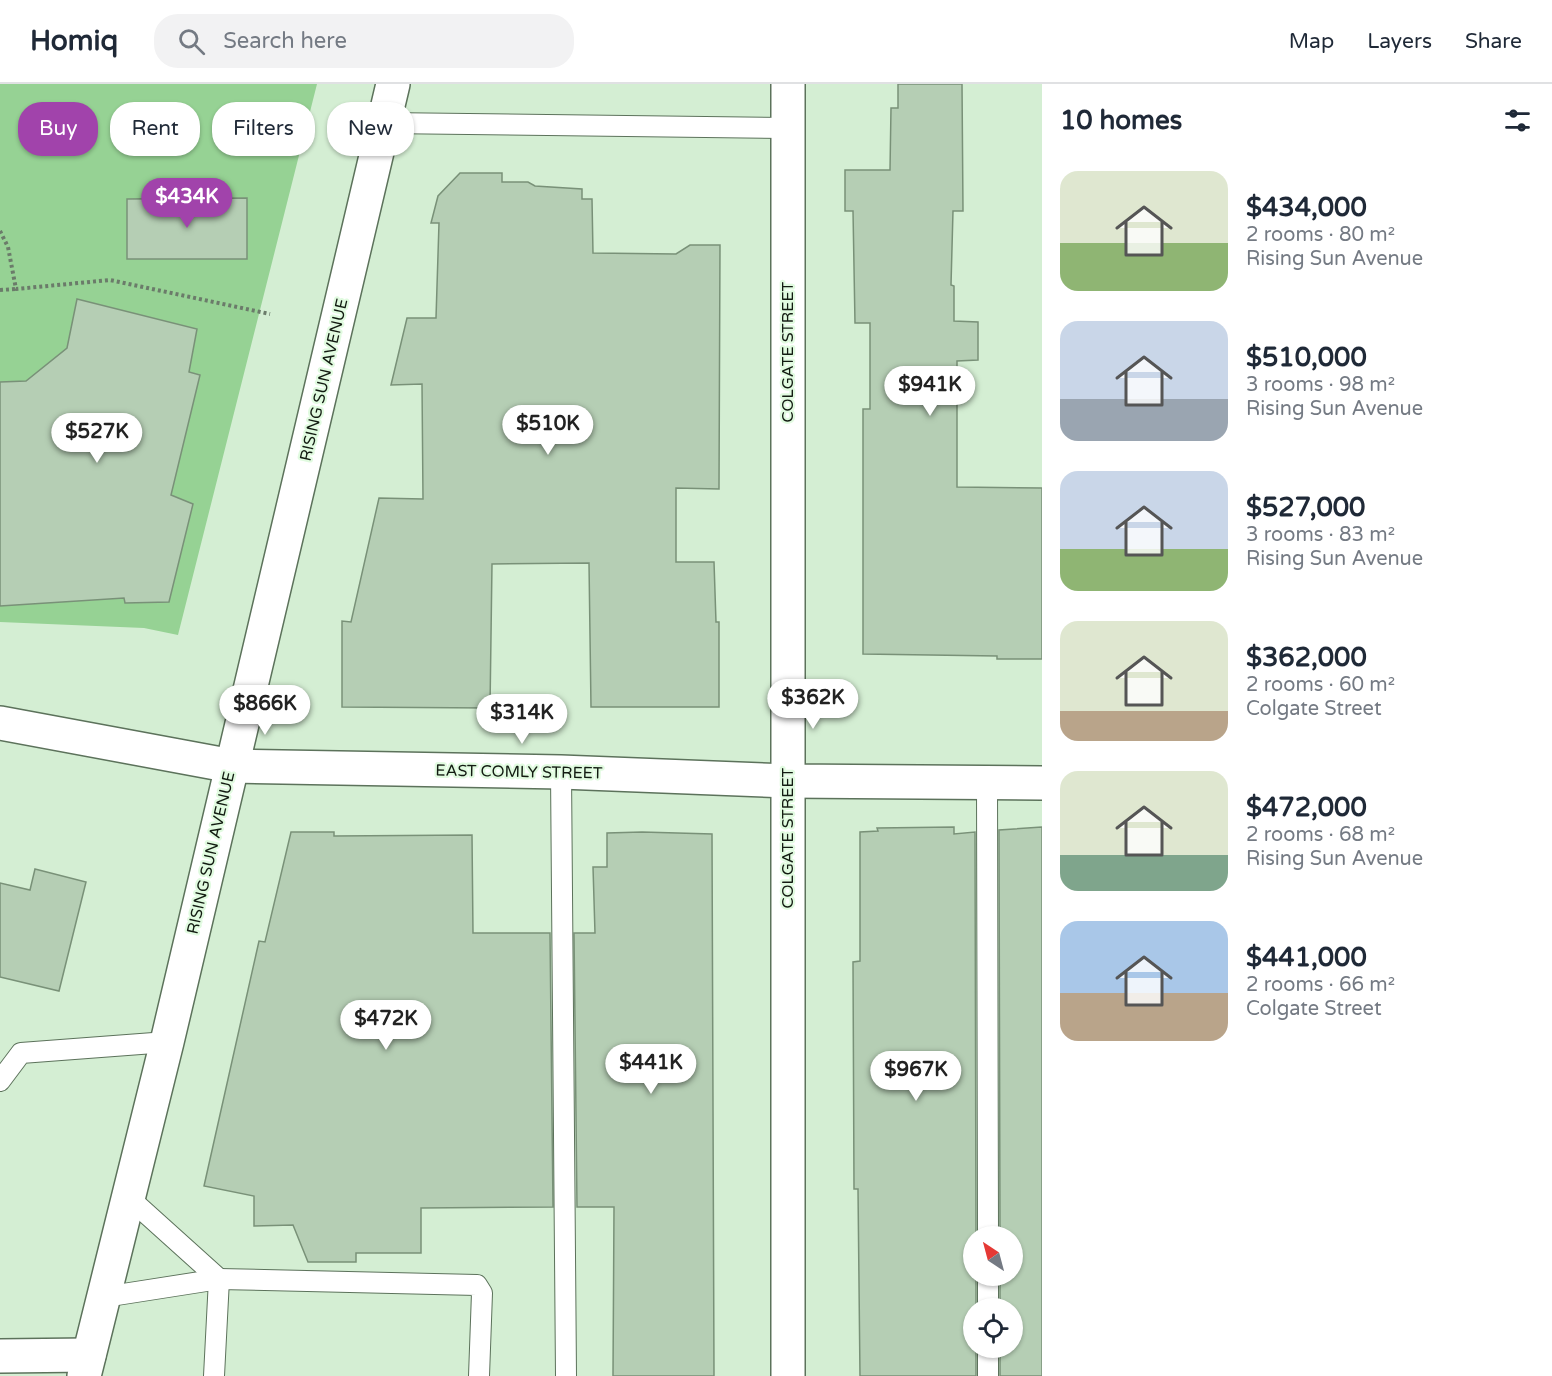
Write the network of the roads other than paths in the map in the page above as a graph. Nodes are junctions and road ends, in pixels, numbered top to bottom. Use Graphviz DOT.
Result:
graph roads {
  1 [pos="393,84"];
  2 [pos="788,84"];
  3 [pos="389,102"];
  4 [pos="414,123"];
  5 [pos="788,128"];
  6 [pos="376,156"];
  7 [pos="0,723"];
  8 [pos="232,766"];
  9 [pos="561,772"];
  10 [pos="788,781"];
  11 [pos="987,782"];
  12 [pos="1042,783"];
  13 [pos="167,1042"];
  14 [pos="0,1081"];
  15 [pos="128,1197"];
  16 [pos="988,1226"];
  17 [pos="219,1279"];
  18 [pos="104,1297"];
  19 [pos="0,1356"];
  20 [pos="988,1358"];
  21 [pos="87,1365"];
  22 [pos="214,1376"];
  23 [pos="479,1376"];
  24 [pos="566,1376"];
  25 [pos="788,1376"];
  26 [pos="988,1376"];
  1 -- 3 [label="street, RISING SUN AVENUE"];
  2 -- 5 [label="street, COLGATE STREET"];
  4 -- 5 [label="lane"];
  5 -- 10 [label="street, COLGATE STREET"];
  6 -- 8 [label="street, RISING SUN AVENUE"];
  7 -- 8 [label="street, EAST COMLY STREET"];
  8 -- 9 [label="street, EAST COMLY STREET"];
  8 -- 13 [label="street, RISING SUN AVENUE"];
  9 -- 10 [label="street, EAST COMLY STREET"];
  9 -- 24 [label="lane"];
  10 -- 11 [label="street, EAST COMLY STREET"];
  10 -- 25 [label="street, COLGATE STREET"];
  11 -- 12 [label="street, EAST COMLY STREET"];
  11 -- 16 [label="lane"];
  13 -- 14 [label="lane"];
  13 -- 15 [label="street, RISING SUN AVENUE"];
  15 -- 17 [label="lane"];
  15 -- 18 [label="street, RISING SUN AVENUE"];
  17 -- 18 [label="lane"];
  17 -- 22 [label="lane"];
  17 -- 23 [label="lane"];
  18 -- 21 [label="street, RISING SUN AVENUE"];
  19 -- 21 [label="street"];
  20 -- 26 [label="lane"];
}
